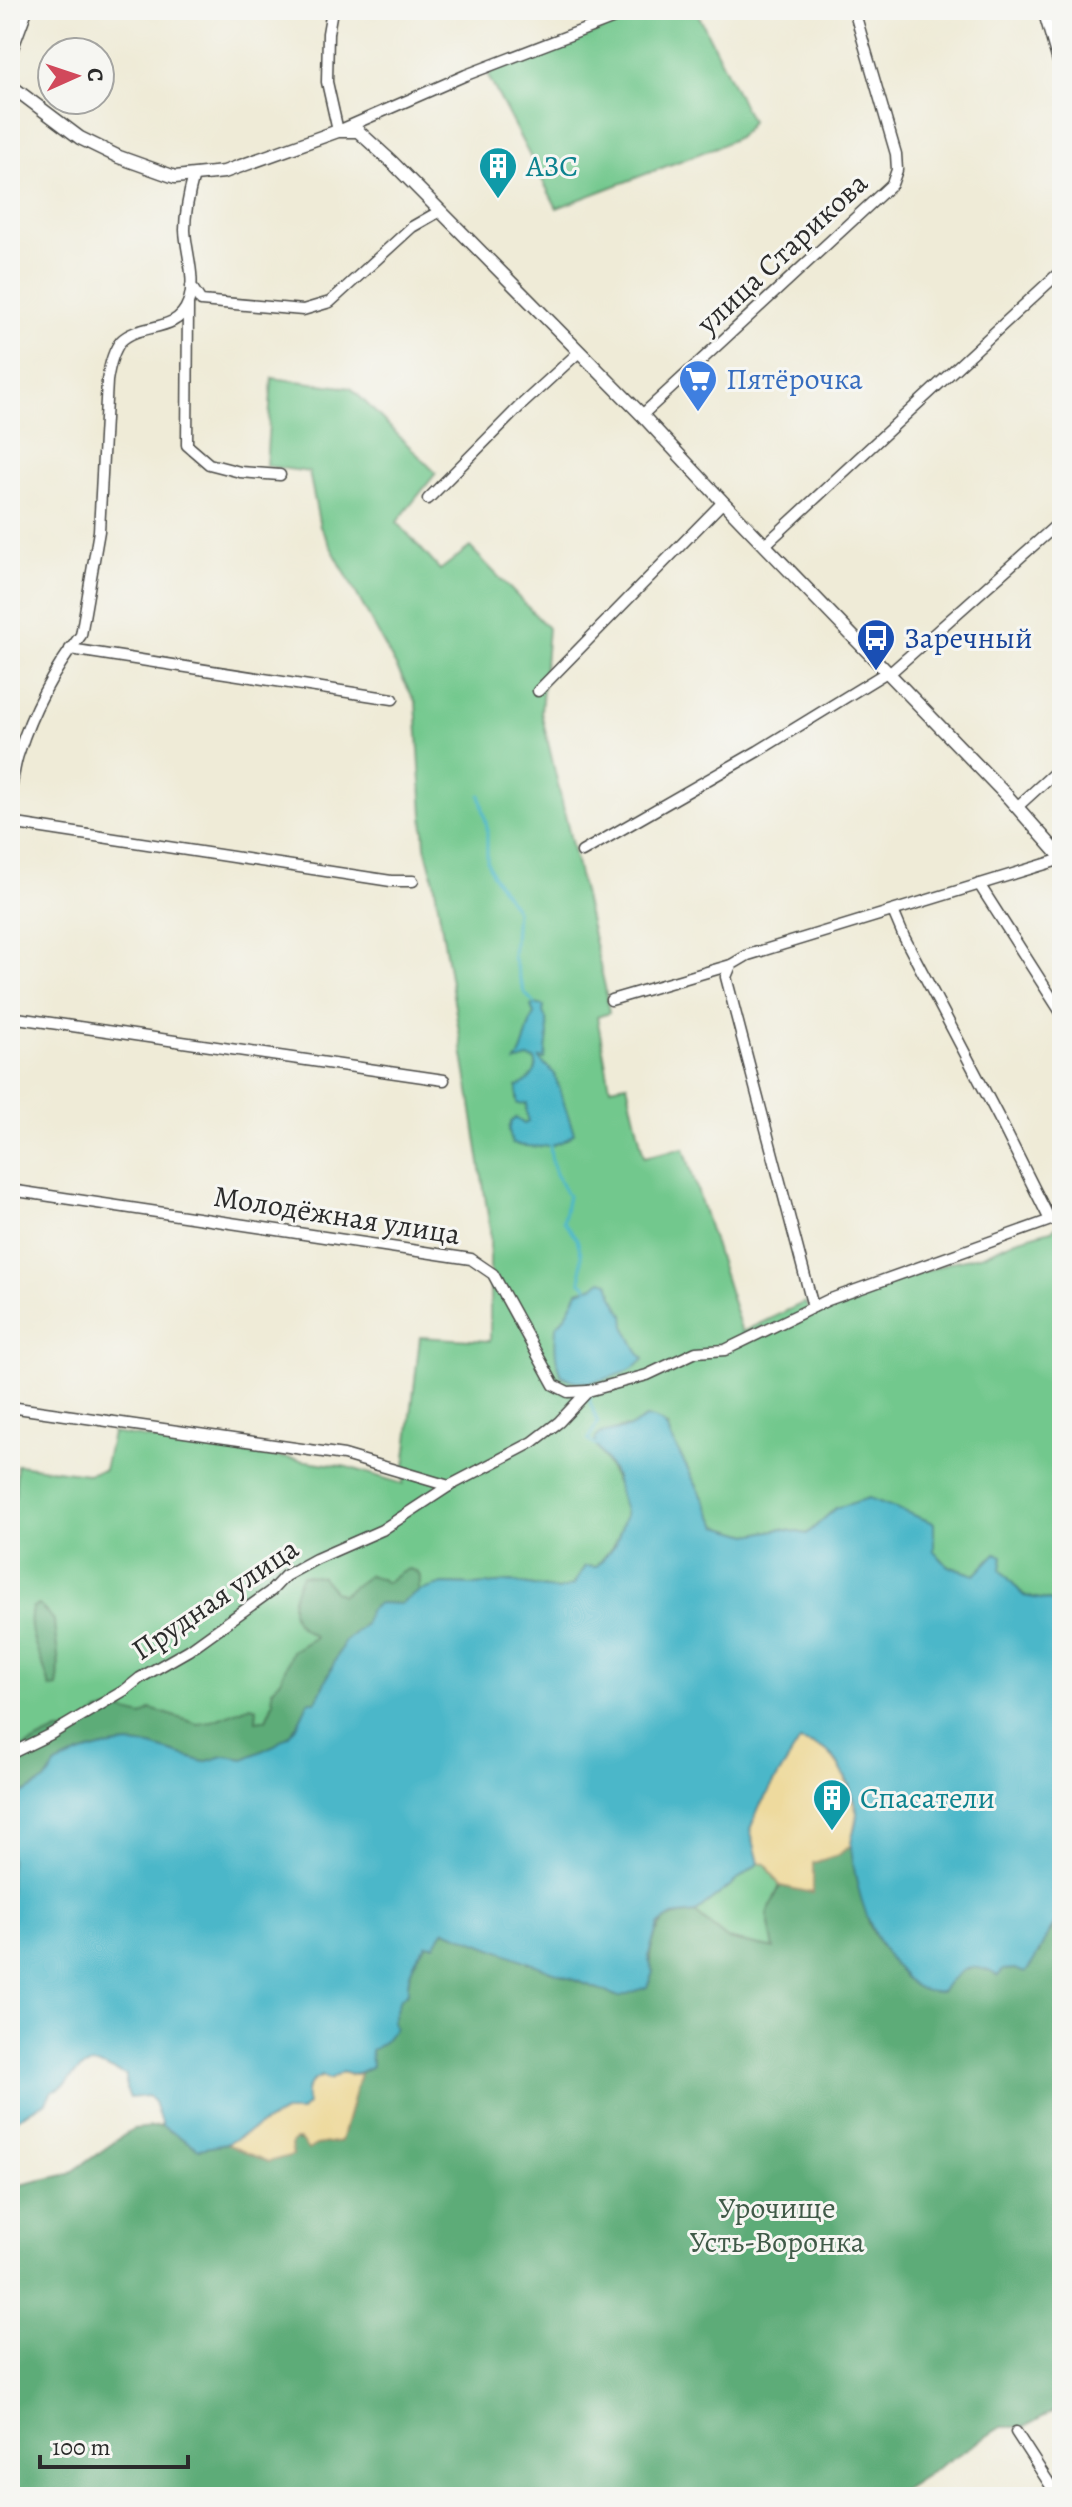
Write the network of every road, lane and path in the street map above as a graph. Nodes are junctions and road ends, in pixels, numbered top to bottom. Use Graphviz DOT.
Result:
graph roads {
  1 [pos="27,10"];
  2 [pos="332,10"];
  3 [pos="635,10"];
  4 [pos="854,10"];
  5 [pos="1043,10"];
  6 [pos="10,56"];
  7 [pos="1062,75"];
  8 [pos="10,83"];
  9 [pos="338,131"];
  10 [pos="194,175"];
  11 [pos="440,211"];
  12 [pos="1062,270"];
  13 [pos="191,286"];
  14 [pos="188,304"];
  15 [pos="579,352"];
  16 [pos="642,415"];
  17 [pos="280,475"];
  18 [pos="428,499"];
  19 [pos="723,502"];
  20 [pos="1062,520"];
  21 [pos="765,545"];
  22 [pos="70,649"];
  23 [pos="888,673"];
  24 [pos="538,691"];
  25 [pos="393,699"];
  26 [pos="1062,766"];
  27 [pos="10,795"];
  28 [pos="1017,807"];
  29 [pos="10,823"];
  30 [pos="582,852"];
  31 [pos="1062,858"];
  32 [pos="413,881"];
  33 [pos="979,884"];
  34 [pos="893,911"];
  35 [pos="731,965"];
  36 [pos="611,1000"];
  37 [pos="1062,1014"];
  38 [pos="10,1017"];
  39 [pos="444,1080"];
  40 [pos="10,1190"];
  41 [pos="1062,1216"];
  42 [pos="1050,1220"];
  43 [pos="813,1307"];
  44 [pos="588,1391"];
  45 [pos="10,1407"];
  46 [pos="449,1486"];
  47 [pos="10,1754"];
  48 [pos="1016,2432"];
  49 [pos="1058,2492"];
  1 -- 6 [label="street"];
  2 -- 9 [label="street"];
  3 -- 9 [label="street"];
  4 -- 16 [label="street, улица Старикова"];
  5 -- 7 [label="street"];
  8 -- 10 [label="street"];
  9 -- 10 [label="street"];
  9 -- 11 [label="street"];
  10 -- 13 [label="street"];
  11 -- 13 [label="street"];
  11 -- 15 [label="street"];
  12 -- 21 [label="street"];
  13 -- 14 [label="street"];
  14 -- 17 [label="street"];
  14 -- 22 [label="street"];
  15 -- 16 [label="street"];
  15 -- 18 [label="street"];
  16 -- 19 [label="street"];
  19 -- 21 [label="street"];
  19 -- 24 [label="street"];
  20 -- 23 [label="street"];
  21 -- 23 [label="street"];
  22 -- 25 [label="street"];
  22 -- 27 [label="street"];
  23 -- 28 [label="street"];
  23 -- 30 [label="street"];
  26 -- 28 [label="street"];
  28 -- 31 [label="street"];
  29 -- 32 [label="street"];
  31 -- 33 [label="street"];
  33 -- 34 [label="street"];
  33 -- 37 [label="street"];
  34 -- 35 [label="street"];
  34 -- 42 [label="street"];
  35 -- 36 [label="street"];
  35 -- 43 [label="street"];
  38 -- 39 [label="street"];
  40 -- 44 [label="street, Молодёжная улица"];
  41 -- 42 [label="street"];
  42 -- 43 [label="street"];
  43 -- 44 [label="street"];
  44 -- 46 [label="street"];
  45 -- 46 [label="street"];
  46 -- 47 [label="street, Прудная улица"];
  48 -- 49 [label="street"];
}
